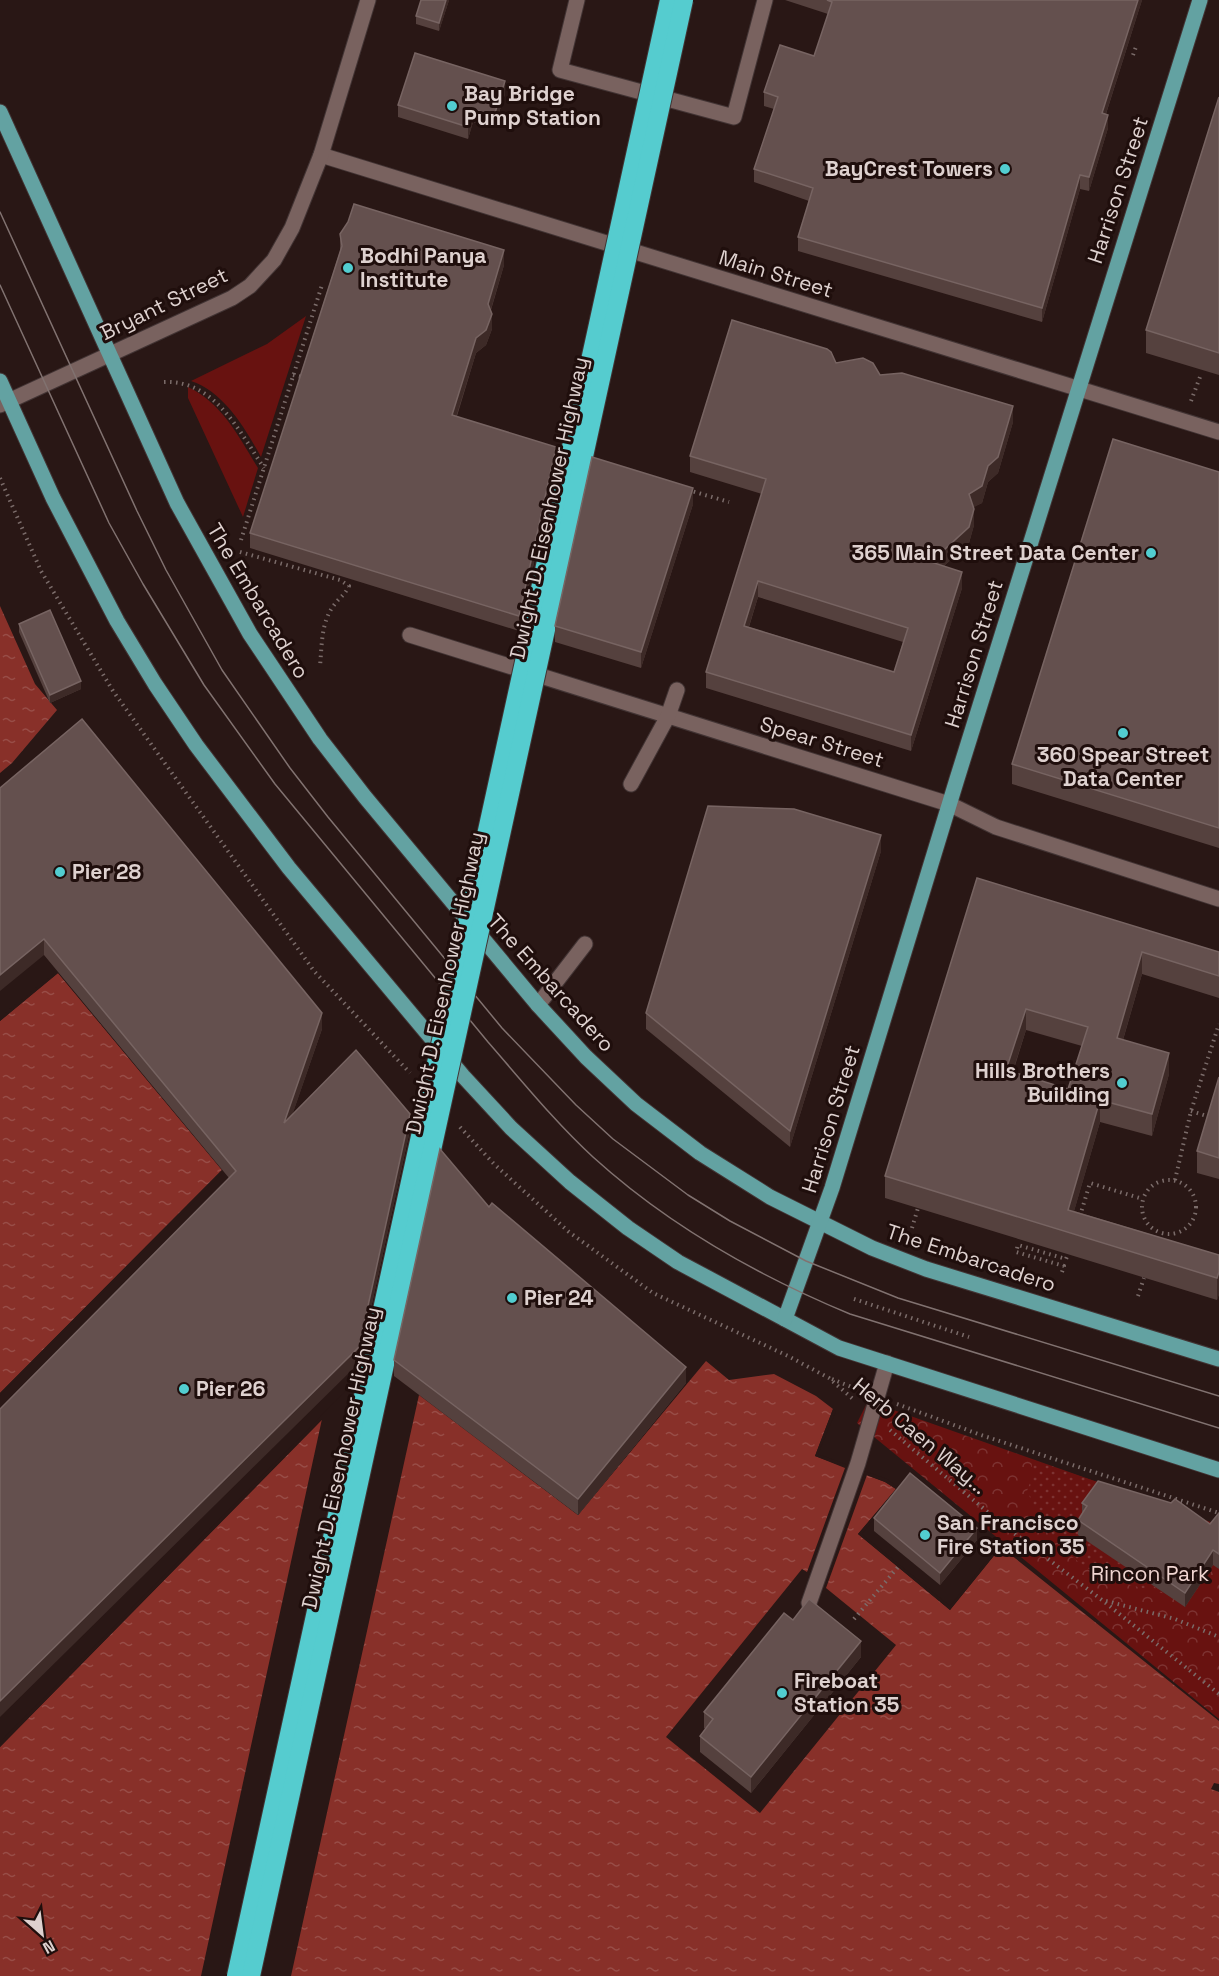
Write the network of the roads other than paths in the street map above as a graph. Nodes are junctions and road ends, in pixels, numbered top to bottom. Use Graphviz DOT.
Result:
graph roads {
  1 [pos="368,0"];
  2 [pos="576,0"];
  3 [pos="669,0"];
  4 [pos="684,0"];
  5 [pos="765,0"];
  6 [pos="1200,0"];
  7 [pos="0,112"];
  8 [pos="321,155"];
  9 [pos="110,354"];
  10 [pos="0,381"];
  11 [pos="1078,388"];
  12 [pos="4,403"];
  13 [pos="1219,432"];
  14 [pos="410,635"];
  15 [pos="677,690"];
  16 [pos="668,716"];
  17 [pos="631,784"];
  18 [pos="949,804"];
  19 [pos="1219,899"];
  20 [pos="585,944"];
  21 [pos="538,1005"];
  22 [pos="820,1222"];
  23 [pos="785,1319"];
  24 [pos="1219,1359"];
  25 [pos="887,1363"];
  26 [pos="1219,1470"];
  27 [pos="811,1596"];
  28 [pos="236,1976"];
  29 [pos="250,1976"];
  1 -- 8 [label="street, Bryant Street"];
  2 -- 5 [label="street"];
  3 -- 28 [label="highway, Dwight D. Eisenhower Highway, bridge"];
  4 -- 29 [label="highway, Dwight D. Eisenhower Highway, bridge"];
  6 -- 11 [label="main road, Harrison Street"];
  7 -- 9 [label="main road, The Embarcadero"];
  8 -- 9 [label="street, Bryant Street"];
  8 -- 11 [label="street, Main Street"];
  9 -- 12 [label="street, Bryant Street"];
  9 -- 21 [label="main road, The Embarcadero"];
  10 -- 12 [label="main road"];
  11 -- 13 [label="street, Main Street"];
  11 -- 18 [label="main road, Harrison Street"];
  12 -- 23 [label="main road"];
  14 -- 16 [label="street, Spear Street"];
  15 -- 16 [label="street"];
  16 -- 17 [label="street"];
  16 -- 18 [label="street, Spear Street"];
  18 -- 19 [label="street, Spear Street"];
  18 -- 22 [label="main road, Harrison Street"];
  20 -- 21 [label="street"];
  21 -- 22 [label="main road, The Embarcadero"];
  22 -- 23 [label="main road, Harrison Street"];
  22 -- 24 [label="main road, The Embarcadero"];
  23 -- 25 [label="main road"];
  25 -- 26 [label="main road"];
  25 -- 27 [label="street"];
}
